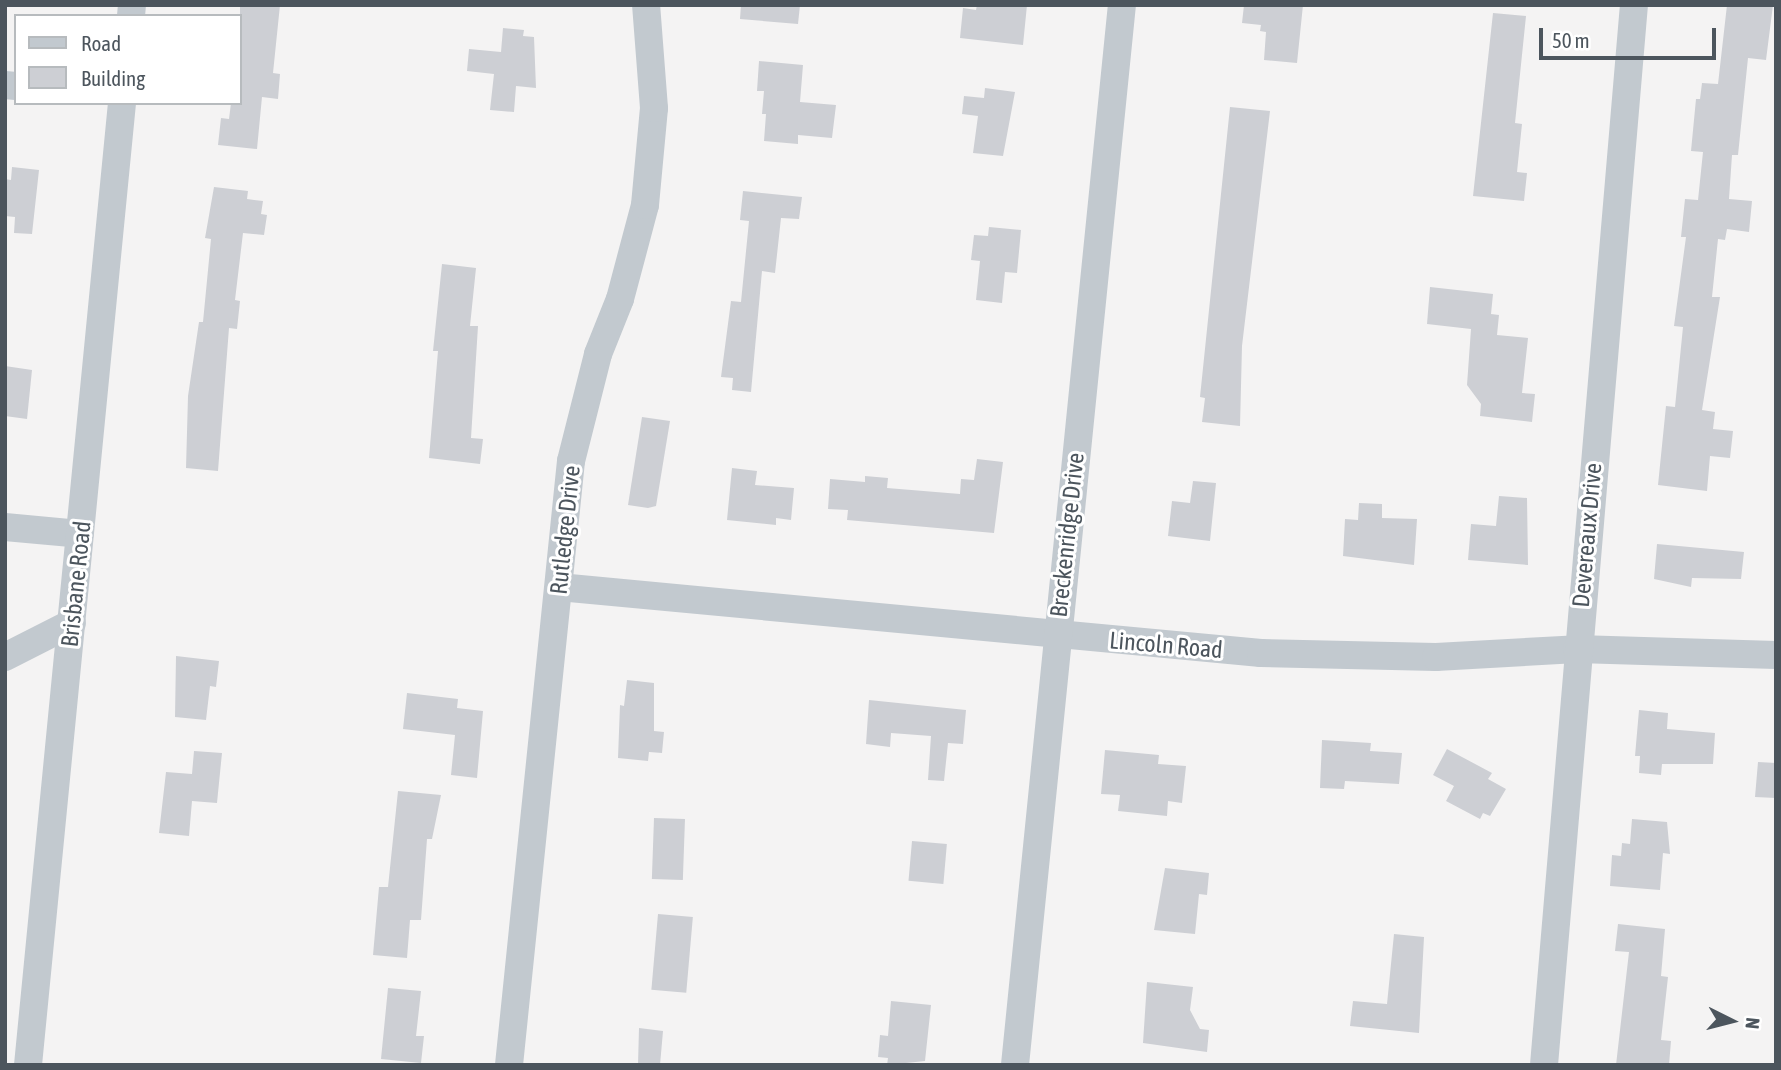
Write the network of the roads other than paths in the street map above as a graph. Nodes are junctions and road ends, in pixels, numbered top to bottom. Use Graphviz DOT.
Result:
graph roads {
  1 [pos="646,5"];
  2 [pos="1122,5"];
  3 [pos="1634,5"];
  4 [pos="122,105"];
  5 [pos="5,527"];
  6 [pos="80,534"];
  7 [pos="559,587"];
  8 [pos="72,623"];
  9 [pos="1057,636"];
  10 [pos="1577,649"];
  11 [pos="1776,655"];
  12 [pos="5,657"];
  13 [pos="29,1065"];
  14 [pos="509,1065"];
  15 [pos="1015,1065"];
  16 [pos="1544,1065"];
  1 -- 7 [label="street, Rutledge Drive"];
  2 -- 9 [label="street, Breckenridge Drive"];
  3 -- 10 [label="street, Devereaux Drive"];
  4 -- 6 [label="street, Brisbane Road"];
  5 -- 6 [label="street"];
  6 -- 8 [label="street, Brisbane Road"];
  7 -- 9 [label="street, Lincoln Road"];
  7 -- 14 [label="street, Rutledge Drive"];
  8 -- 12 [label="street"];
  8 -- 13 [label="street, Brisbane Road"];
  9 -- 10 [label="street, Lincoln Road"];
  9 -- 15 [label="street, Breckenridge Drive"];
  10 -- 11 [label="street, Lincoln Road"];
  10 -- 16 [label="street, Devereaux Drive"];
}
